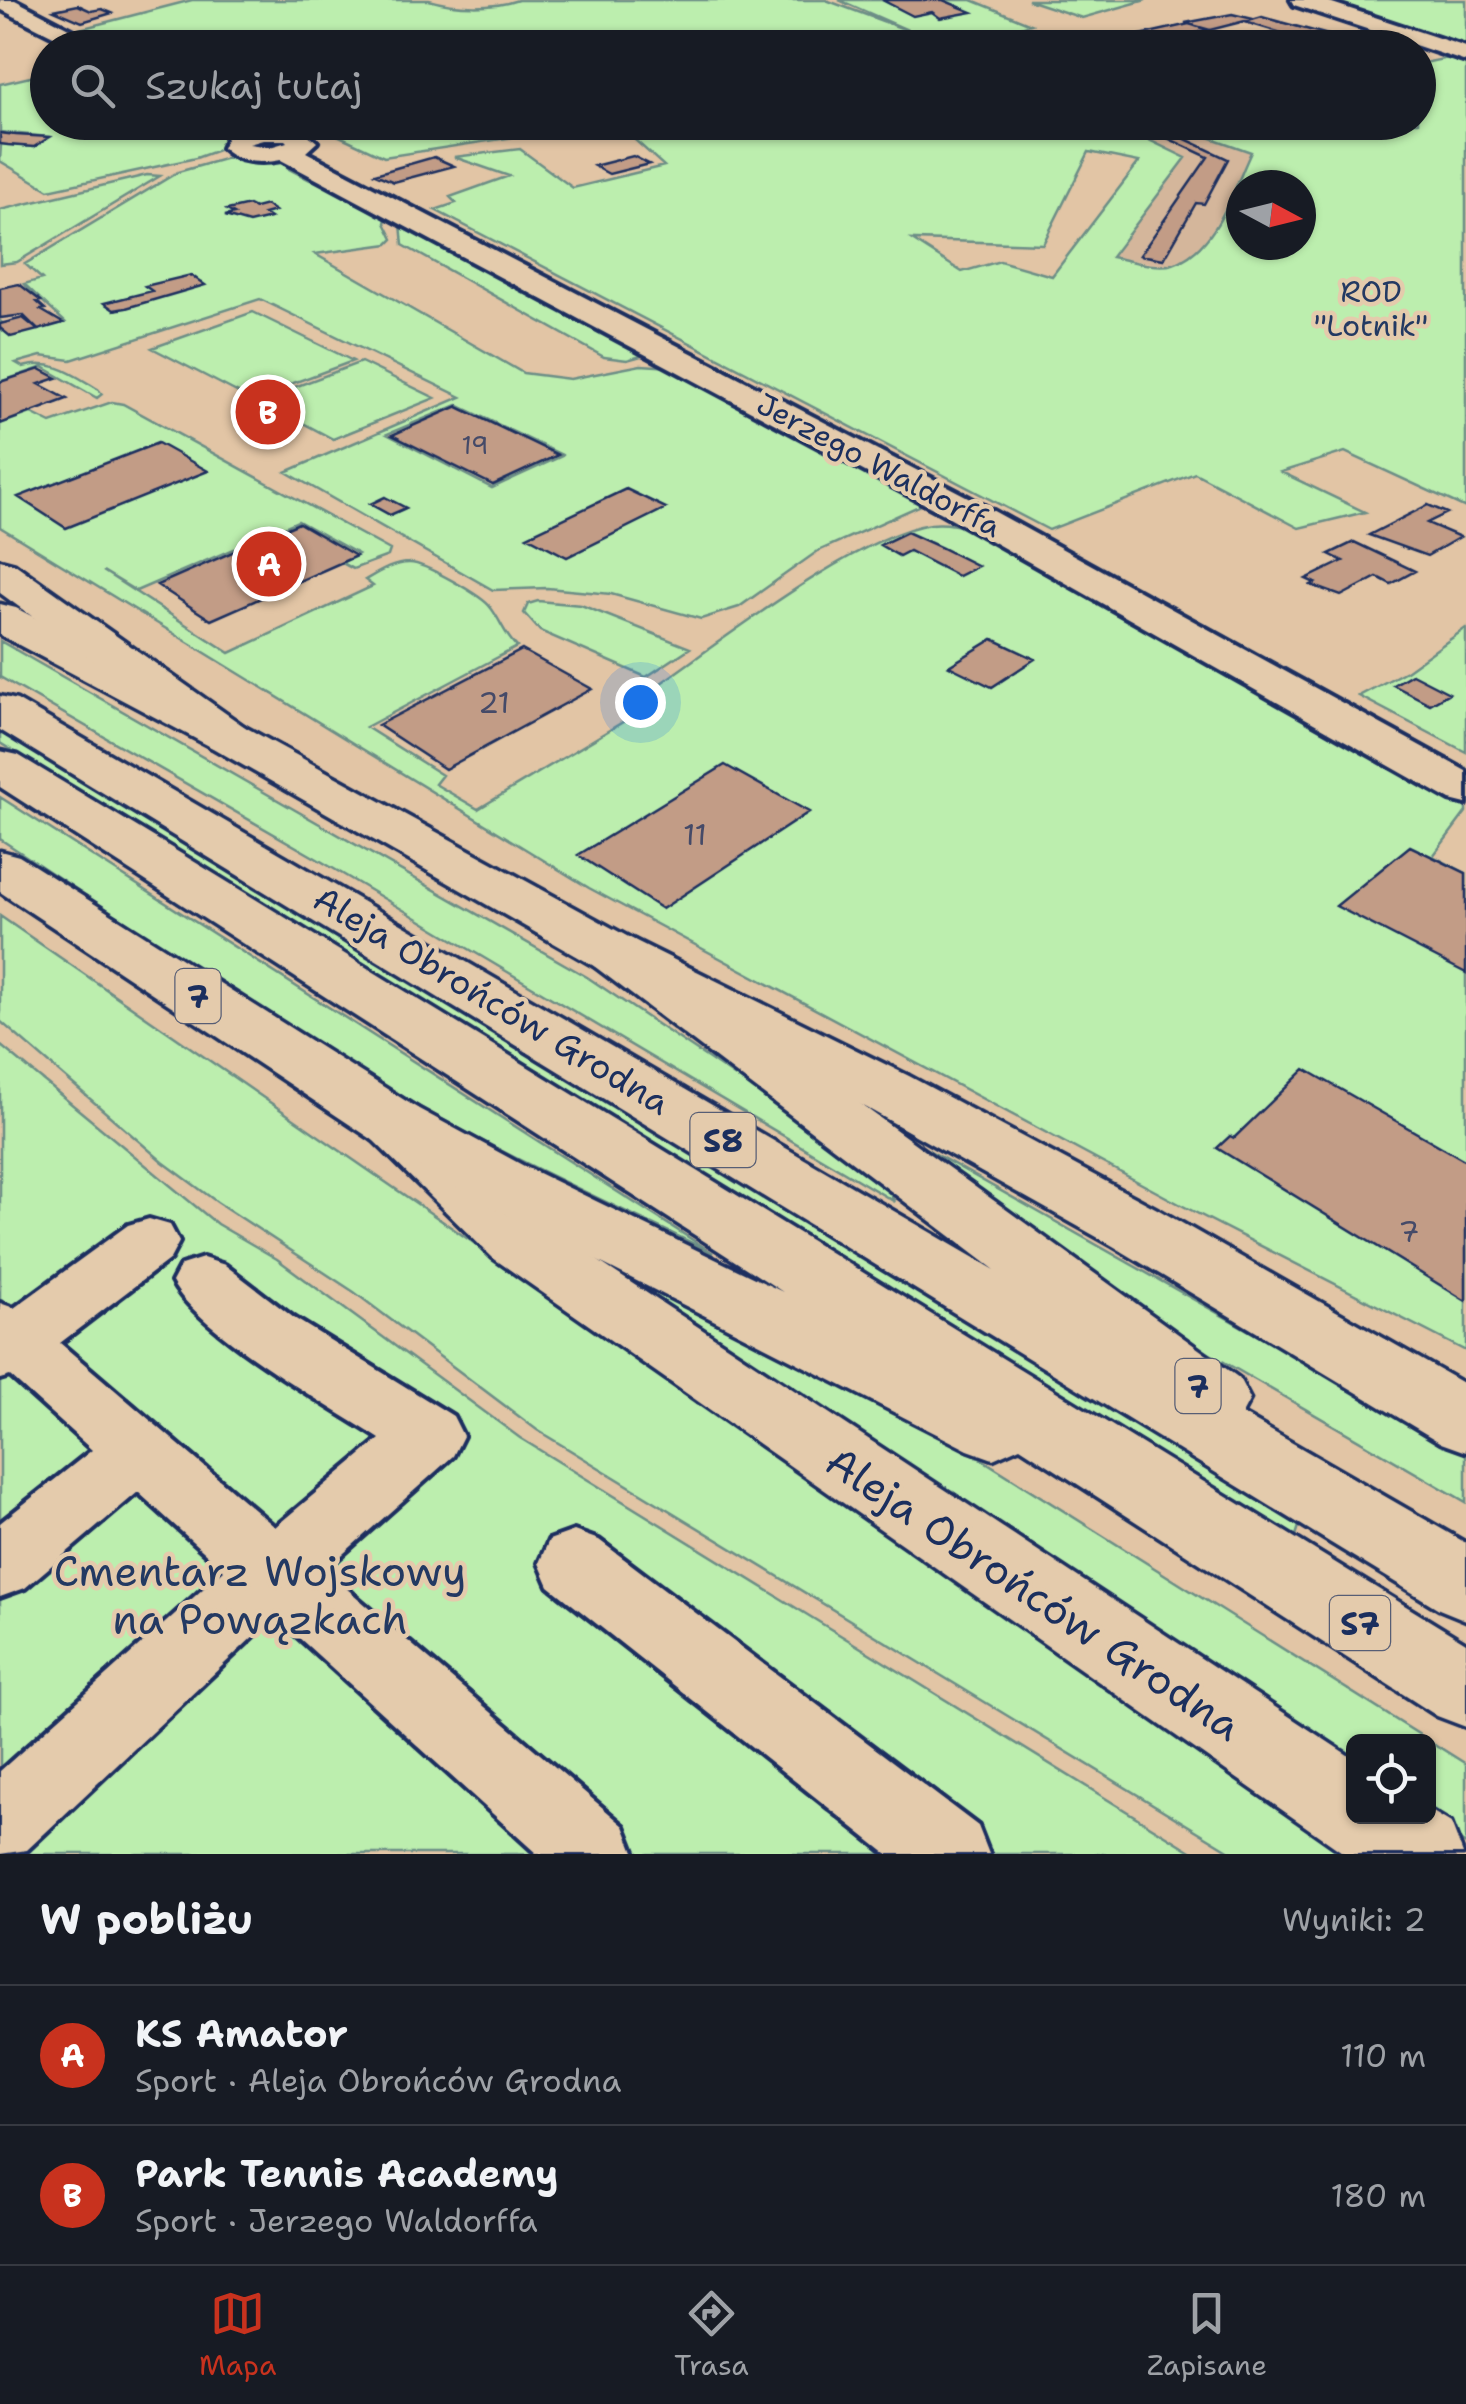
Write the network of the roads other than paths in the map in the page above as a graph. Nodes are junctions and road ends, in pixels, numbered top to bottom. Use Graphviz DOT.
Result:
graph roads {
  1 [pos="1302,0"];
  2 [pos="0,1"];
  3 [pos="59,30"];
  4 [pos="1393,30"];
  5 [pos="1436,44"];
  6 [pos="1466,54"];
  7 [pos="236,140"];
  8 [pos="0,573"];
  9 [pos="0,617"];
  10 [pos="0,710"];
  11 [pos="228,737"];
  12 [pos="0,766"];
  13 [pos="1466,790"];
  14 [pos="0,868"];
  15 [pos="614,953"];
  16 [pos="395,1124"];
  17 [pos="149,1242"];
  18 [pos="203,1282"];
  19 [pos="5,1342"];
  20 [pos="1466,1421"];
  21 [pos="139,1452"];
  22 [pos="1255,1558"];
  23 [pos="574,1563"];
  24 [pos="0,1565"];
  25 [pos="274,1571"];
  26 [pos="1455,1577"];
  27 [pos="1466,1688"];
  28 [pos="1346,1804"];
  29 [pos="0,1823"];
  30 [pos="1376,1824"];
  31 [pos="596,1854"];
  32 [pos="950,1854"];
  33 [pos="1420,1854"];
  1 -- 4 [label="street"];
  2 -- 3 [label="street"];
  5 -- 6 [label="street"];
  7 -- 13 [label="street, Jerzego Waldorffa"];
  8 -- 11 [label="main road"];
  9 -- 11 [label="main road, 7"];
  10 -- 26 [label="main road, Aleja Obrońców Grodna / S8"];
  11 -- 15 [label="main road, 7"];
  12 -- 22 [label="main road, Aleja Obrońców Grodna / S8"];
  14 -- 16 [label="main road, 7"];
  15 -- 20 [label="main road"];
  15 -- 26 [label="main road, 7"];
  16 -- 22 [label="main road, 7"];
  16 -- 28 [label="main road, Aleja Obrońców Grodna"];
  17 -- 19 [label="street"];
  18 -- 25 [label="street"];
  19 -- 21 [label="street"];
  21 -- 24 [label="street"];
  21 -- 25 [label="street"];
  22 -- 27 [label="main road, S7"];
  23 -- 32 [label="street"];
  25 -- 29 [label="street"];
  25 -- 31 [label="street"];
  30 -- 33 [label="main road"];
}
